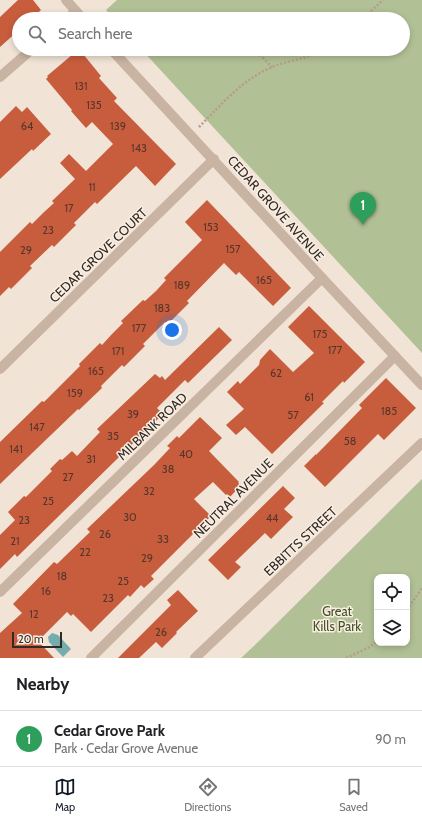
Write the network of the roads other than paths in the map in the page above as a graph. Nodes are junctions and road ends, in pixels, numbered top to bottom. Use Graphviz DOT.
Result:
graph roads {
  1 [pos="66,0"];
  2 [pos="76,11"];
  3 [pos="24,56"];
  4 [pos="117,56"];
  5 [pos="0,77"];
  6 [pos="214,160"];
  7 [pos="322,278"];
  8 [pos="395,356"];
  9 [pos="0,369"];
  10 [pos="422,385"];
  11 [pos="422,443"];
  12 [pos="0,592"];
  13 [pos="91,658"];
  14 [pos="195,658"];
  1 -- 2 [label="street"];
  3 -- 5 [label="street"];
  4 -- 6 [label="street, CEDAR GROVE AVENUE"];
  6 -- 7 [label="street, CEDAR GROVE AVENUE"];
  6 -- 9 [label="street, CEDAR GROVE COURT"];
  7 -- 8 [label="street, CEDAR GROVE AVENUE"];
  7 -- 12 [label="street, MILBANK ROAD"];
  8 -- 10 [label="street, CEDAR GROVE AVENUE"];
  8 -- 13 [label="street, NEUTRAL AVENUE"];
  11 -- 14 [label="street, EBBITTS STREET"];
}
